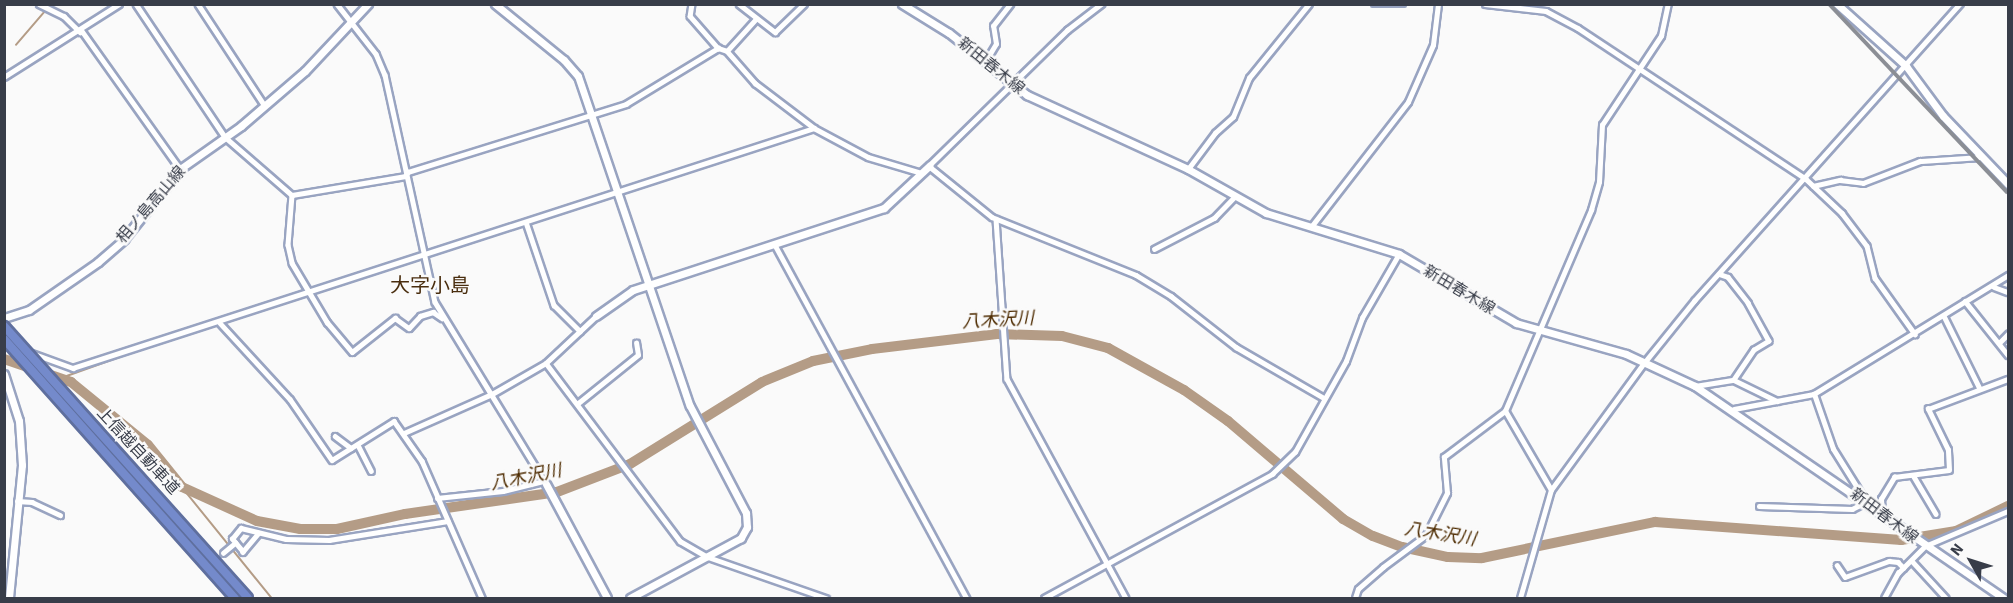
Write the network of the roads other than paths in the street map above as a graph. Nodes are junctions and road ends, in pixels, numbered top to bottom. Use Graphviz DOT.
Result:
graph roads {
  1 [pos="39,4"];
  2 [pos="119,4"];
  3 [pos="136,4"];
  4 [pos="198,4"];
  5 [pos="337,4"];
  6 [pos="368,4"];
  7 [pos="495,4"];
  8 [pos="692,4"];
  9 [pos="739,4"];
  10 [pos="804,4"];
  11 [pos="902,4"];
  12 [pos="1010,4"];
  13 [pos="1102,4"];
  14 [pos="1309,4"];
  15 [pos="1374,4"];
  16 [pos="1403,4"];
  17 [pos="1438,4"];
  18 [pos="1485,4"];
  19 [pos="1668,4"];
  20 [pos="1837,4"];
  21 [pos="1960,4"];
  22 [pos="755,20"];
  23 [pos="351,22"];
  24 [pos="81,32"];
  25 [pos="718,48"];
  26 [pos="727,51"];
  27 [pos="985,62"];
  28 [pos="1906,66"];
  29 [pos="1639,68"];
  30 [pos="4,77"];
  31 [pos="1011,85"];
  32 [pos="265,106"];
  33 [pos="591,114"];
  34 [pos="813,128"];
  35 [pos="225,137"];
  36 [pos="1982,157"];
  37 [pos="929,166"];
  38 [pos="180,169"];
  39 [pos="1188,169"];
  40 [pos="408,172"];
  41 [pos="922,173"];
  42 [pos="1806,179"];
  43 [pos="2008,184"];
  44 [pos="1814,186"];
  45 [pos="618,193"];
  46 [pos="292,195"];
  47 [pos="1235,196"];
  48 [pos="996,219"];
  49 [pos="526,222"];
  50 [pos="1311,227"];
  51 [pos="775,245"];
  52 [pos="1154,249"];
  53 [pos="1399,254"];
  54 [pos="424,256"];
  55 [pos="1719,274"];
  56 [pos="2008,275"];
  57 [pos="650,284"];
  58 [pos="1994,287"];
  59 [pos="2008,292"];
  60 [pos="309,294"];
  61 [pos="1965,301"];
  62 [pos="596,316"];
  63 [pos="1944,316"];
  64 [pos="4,318"];
  65 [pos="443,318"];
  66 [pos="220,323"];
  67 [pos="4,326"];
  68 [pos="580,331"];
  69 [pos="1538,331"];
  70 [pos="1915,334"];
  71 [pos="2008,334"];
  72 [pos="4,341"];
  73 [pos="1999,343"];
  74 [pos="636,344"];
  75 [pos="2008,356"];
  76 [pos="546,363"];
  77 [pos="1644,363"];
  78 [pos="4,374"];
  79 [pos="2008,379"];
  80 [pos="1734,380"];
  81 [pos="1695,386"];
  82 [pos="1980,389"];
  83 [pos="492,394"];
  84 [pos="1814,394"];
  85 [pos="1324,398"];
  86 [pos="1779,401"];
  87 [pos="577,404"];
  88 [pos="1734,409"];
  89 [pos="1505,411"];
  90 [pos="404,433"];
  91 [pos="335,436"];
  92 [pos="358,445"];
  93 [pos="351,448"];
  94 [pos="371,471"];
  95 [pos="1913,475"];
  96 [pos="545,483"];
  97 [pos="1551,490"];
  98 [pos="437,498"];
  99 [pos="17,501"];
  100 [pos="1866,502"];
  101 [pos="1759,506"];
  102 [pos="2008,511"];
  103 [pos="1882,514"];
  104 [pos="1936,514"];
  105 [pos="60,515"];
  106 [pos="446,520"];
  107 [pos="259,533"];
  108 [pos="235,543"];
  109 [pos="1922,544"];
  110 [pos="223,553"];
  111 [pos="708,557"];
  112 [pos="1912,561"];
  113 [pos="1108,564"];
  114 [pos="1837,566"];
  115 [pos="1904,568"];
  116 [pos="7,594"];
  117 [pos="236,598"];
  118 [pos="248,598"];
  119 [pos="482,598"];
  120 [pos="607,598"];
  121 [pos="630,598"];
  122 [pos="826,598"];
  123 [pos="967,598"];
  124 [pos="1044,598"];
  125 [pos="1126,598"];
  126 [pos="1355,598"];
  127 [pos="1520,598"];
  128 [pos="1884,598"];
  129 [pos="1946,598"];
  130 [pos="2003,598"];
  1 -- 24 [label="street"];
  2 -- 24 [label="street"];
  3 -- 35 [label="street"];
  4 -- 32 [label="street"];
  5 -- 23 [label="street"];
  6 -- 23 [label="main road, 相ノ島高山線"];
  7 -- 33 [label="main road"];
  8 -- 25 [label="street"];
  9 -- 22 [label="street"];
  10 -- 22 [label="street"];
  11 -- 27 [label="main road, 新田春木線"];
  12 -- 27 [label="street"];
  13 -- 31 [label="street"];
  14 -- 39 [label="street"];
  15 -- 16 [label="street"];
  17 -- 50 [label="street"];
  18 -- 29 [label="street"];
  19 -- 29 [label="street"];
  20 -- 28 [label="main road"];
  21 -- 28 [label="street"];
  22 -- 26 [label="street"];
  23 -- 32 [label="main road, 相ノ島高山線"];
  23 -- 40 [label="street"];
  24 -- 30 [label="street"];
  24 -- 38 [label="street"];
  25 -- 26 [label="street"];
  25 -- 33 [label="street"];
  26 -- 34 [label="street"];
  27 -- 31 [label="main road, 新田春木線"];
  28 -- 36 [label="main road"];
  28 -- 42 [label="street"];
  29 -- 42 [label="street"];
  29 -- 69 [label="street"];
  31 -- 37 [label="street"];
  31 -- 39 [label="main road, 新田春木線"];
  32 -- 35 [label="main road, 相ノ島高山線"];
  33 -- 40 [label="street"];
  33 -- 45 [label="main road"];
  34 -- 41 [label="street"];
  34 -- 45 [label="street"];
  35 -- 38 [label="main road, 相ノ島高山線"];
  35 -- 46 [label="street"];
  36 -- 43 [label="main road"];
  36 -- 44 [label="street"];
  37 -- 41 [label="main road"];
  37 -- 48 [label="street"];
  38 -- 64 [label="main road, 相ノ島高山線"];
  39 -- 47 [label="main road, 新田春木線"];
  40 -- 46 [label="street"];
  40 -- 54 [label="street"];
  41 -- 51 [label="main road"];
  42 -- 44 [label="street"];
  42 -- 55 [label="street"];
  44 -- 70 [label="street"];
  45 -- 49 [label="street"];
  45 -- 57 [label="main road"];
  46 -- 60 [label="street"];
  47 -- 50 [label="main road, 新田春木線"];
  47 -- 52 [label="street"];
  48 -- 85 [label="street"];
  48 -- 113 [label="street"];
  49 -- 54 [label="street"];
  49 -- 68 [label="street"];
  50 -- 53 [label="main road, 新田春木線"];
  51 -- 57 [label="main road"];
  51 -- 123 [label="street"];
  53 -- 69 [label="main road, 新田春木線"];
  53 -- 85 [label="street"];
  54 -- 60 [label="street"];
  54 -- 65 [label="street"];
  55 -- 77 [label="street"];
  55 -- 80 [label="street"];
  56 -- 58 [label="street"];
  57 -- 62 [label="main road"];
  57 -- 111 [label="main road"];
  58 -- 59 [label="street"];
  58 -- 61 [label="street"];
  60 -- 65 [label="street"];
  60 -- 66 [label="street"];
  61 -- 63 [label="street"];
  61 -- 73 [label="street"];
  62 -- 68 [label="street"];
  63 -- 70 [label="street"];
  63 -- 82 [label="street"];
  65 -- 83 [label="street"];
  66 -- 72 [label="street"];
  66 -- 93 [label="street"];
  67 -- 118 [label="highway, 上信越自動車道, bridge"];
  68 -- 76 [label="street"];
  69 -- 77 [label="main road, 新田春木線"];
  69 -- 89 [label="street"];
  70 -- 84 [label="street"];
  71 -- 73 [label="street"];
  72 -- 117 [label="highway, 上信越自動車道, bridge"];
  73 -- 75 [label="street"];
  74 -- 87 [label="street"];
  76 -- 83 [label="street"];
  76 -- 87 [label="street"];
  77 -- 81 [label="main road, 新田春木線"];
  77 -- 97 [label="street"];
  78 -- 99 [label="main road"];
  79 -- 82 [label="street"];
  80 -- 81 [label="street"];
  80 -- 86 [label="street"];
  81 -- 88 [label="main road, 新田春木線"];
  82 -- 95 [label="street"];
  83 -- 90 [label="street"];
  83 -- 96 [label="street"];
  84 -- 86 [label="street"];
  84 -- 100 [label="street"];
  85 -- 113 [label="street"];
  86 -- 88 [label="street"];
  87 -- 111 [label="street"];
  88 -- 100 [label="main road, 新田春木線"];
  89 -- 97 [label="street"];
  89 -- 126 [label="street"];
  90 -- 92 [label="street"];
  90 -- 98 [label="street"];
  91 -- 93 [label="street"];
  92 -- 93 [label="street"];
  92 -- 94 [label="street"];
  95 -- 103 [label="street"];
  95 -- 104 [label="street"];
  96 -- 98 [label="street"];
  96 -- 120 [label="main road"];
  97 -- 127 [label="street"];
  98 -- 106 [label="street"];
  99 -- 105 [label="street"];
  99 -- 116 [label="main road"];
  100 -- 101 [label="street"];
  100 -- 103 [label="main road, 新田春木線"];
  102 -- 109 [label="street"];
  103 -- 109 [label="main road, 新田春木線"];
  106 -- 107 [label="street"];
  106 -- 119 [label="street"];
  107 -- 108 [label="street"];
  107 -- 108 [label="street"];
  108 -- 110 [label="street"];
  109 -- 112 [label="street"];
  109 -- 130 [label="main road, 新田春木線"];
  111 -- 121 [label="main road"];
  111 -- 122 [label="street"];
  112 -- 115 [label="street"];
  112 -- 129 [label="street"];
  113 -- 124 [label="street"];
  113 -- 125 [label="street"];
  114 -- 115 [label="street"];
  115 -- 128 [label="street"];
}
